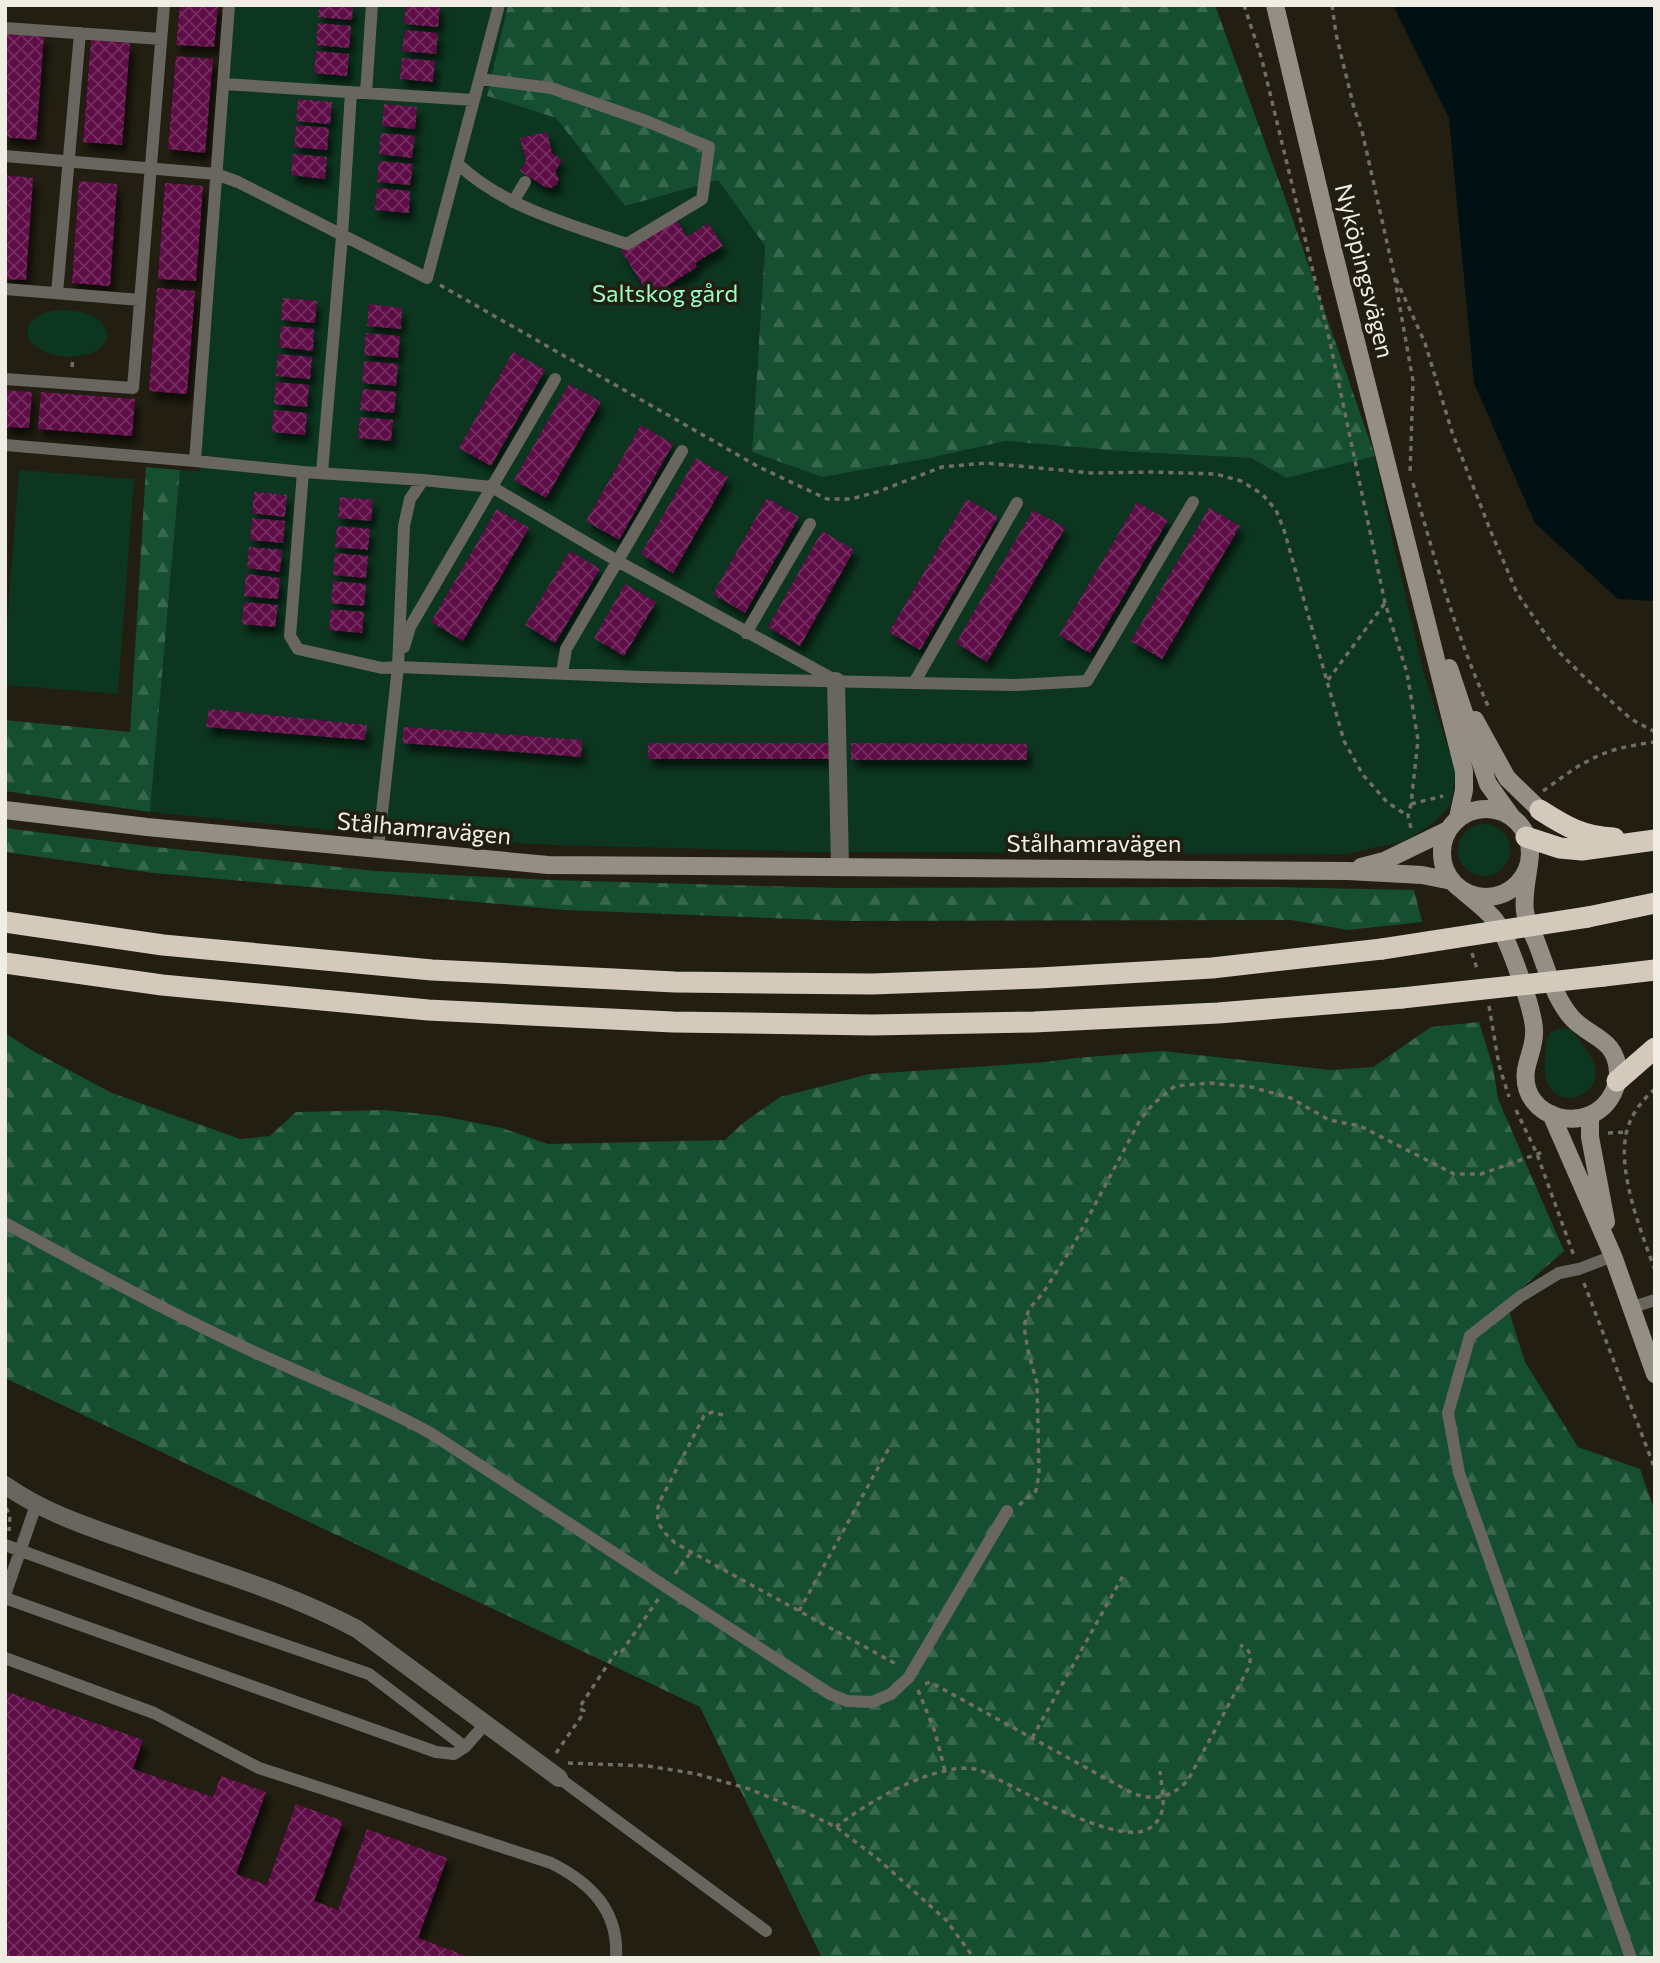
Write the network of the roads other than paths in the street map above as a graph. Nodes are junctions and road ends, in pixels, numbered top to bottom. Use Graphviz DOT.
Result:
graph roads {
  1 [pos="164,5"];
  2 [pos="229,5"];
  3 [pos="372,5"];
  4 [pos="499,5"];
  5 [pos="1275,5"];
  6 [pos="5,27"];
  7 [pos="80,33"];
  8 [pos="161,39"];
  9 [pos="480,79"];
  10 [pos="223,84"];
  11 [pos="351,92"];
  12 [pos="366,93"];
  13 [pos="474,100"];
  14 [pos="5,156"];
  15 [pos="69,161"];
  16 [pos="457,163"];
  17 [pos="151,168"];
  18 [pos="216,174"];
  19 [pos="525,182"];
  20 [pos="513,202"];
  21 [pos="342,236"];
  22 [pos="5,289"];
  23 [pos="57,293"];
  24 [pos="140,300"];
  25 [pos="5,379"];
  26 [pos="555,379"];
  27 [pos="5,445"];
  28 [pos="682,451"];
  29 [pos="195,461"];
  30 [pos="303,472"];
  31 [pos="322,472"];
  32 [pos="423,480"];
  33 [pos="492,487"];
  34 [pos="1193,502"];
  35 [pos="1017,503"];
  36 [pos="810,524"];
  37 [pos="1407,547"];
  38 [pos="619,562"];
  39 [pos="746,633"];
  40 [pos="398,667"];
  41 [pos="1450,670"];
  42 [pos="562,673"];
  43 [pos="836,681"];
  44 [pos="914,683"];
  45 [pos="1541,801"];
  46 [pos="5,810"];
  47 [pos="1511,816"];
  48 [pos="1453,824"];
  49 [pos="1526,837"];
  50 [pos="1655,840"];
  51 [pos="379,849"];
  52 [pos="1530,864"];
  53 [pos="840,867"];
  54 [pos="1348,871"];
  55 [pos="1457,886"];
  56 [pos="1655,904"];
  57 [pos="5,922"];
  58 [pos="5,963"];
  59 [pos="1655,970"];
  60 [pos="1655,1048"];
  61 [pos="1617,1081"];
  62 [pos="1551,1114"];
  63 [pos="1590,1116"];
  64 [pos="5,1223"];
  65 [pos="1613,1256"];
  66 [pos="1655,1300"];
  67 [pos="1630,1308"];
  68 [pos="1655,1374"];
  69 [pos="5,1485"];
  70 [pos="36,1505"];
  71 [pos="1007,1511"];
  72 [pos="6,1545"];
  73 [pos="20,1550"];
  74 [pos="5,1597"];
  75 [pos="5,1658"];
  76 [pos="486,1723"];
  77 [pos="465,1746"];
  78 [pos="559,1778"];
  79 [pos="766,1931"];
  80 [pos="615,1958"];
  81 [pos="1631,1958"];
  1 -- 8 [label="lane"];
  2 -- 10 [label="lane"];
  3 -- 12 [label="lane"];
  4 -- 9 [label="lane"];
  5 -- 37 [label="main road, Nyköpingsvägen"];
  6 -- 7 [label="lane"];
  7 -- 8 [label="lane"];
  7 -- 15 [label="lane"];
  8 -- 17 [label="lane"];
  9 -- 13 [label="lane"];
  9 -- 20 [label="lane"];
  10 -- 11 [label="lane"];
  10 -- 18 [label="lane"];
  11 -- 12 [label="lane"];
  11 -- 21 [label="lane"];
  12 -- 13 [label="lane"];
  13 -- 16 [label="lane"];
  14 -- 15 [label="lane"];
  15 -- 17 [label="lane"];
  15 -- 23 [label="lane"];
  16 -- 20 [label="lane"];
  16 -- 21 [label="lane"];
  17 -- 18 [label="lane"];
  17 -- 24 [label="lane"];
  18 -- 21 [label="lane"];
  18 -- 29 [label="lane"];
  19 -- 20 [label="lane"];
  21 -- 31 [label="lane"];
  22 -- 23 [label="lane"];
  23 -- 24 [label="lane"];
  24 -- 25 [label="lane"];
  26 -- 33 [label="lane"];
  27 -- 29 [label="lane"];
  28 -- 38 [label="lane"];
  29 -- 30 [label="lane"];
  30 -- 31 [label="lane"];
  30 -- 40 [label="lane"];
  31 -- 32 [label="lane"];
  32 -- 33 [label="lane"];
  32 -- 40 [label="lane"];
  33 -- 38 [label="lane"];
  33 -- 40 [label="lane"];
  34 -- 44 [label="lane"];
  35 -- 44 [label="lane"];
  36 -- 39 [label="lane"];
  37 -- 41 [label="main road, Nyköpingsvägen"];
  37 -- 48 [label="main road, Nyköpingsvägen"];
  38 -- 39 [label="lane"];
  38 -- 42 [label="lane"];
  39 -- 43 [label="lane"];
  40 -- 42 [label="lane"];
  40 -- 51 [label="lane"];
  41 -- 45 [label="main road"];
  41 -- 47 [label="main road, Nyköpingsvägen"];
  42 -- 43 [label="lane"];
  43 -- 44 [label="lane"];
  43 -- 53 [label="street"];
  45 -- 50 [label="highway"];
  46 -- 51 [label="main road, Stålhamravägen"];
  47 -- 48 [label="main road"];
  47 -- 49 [label="main road"];
  48 -- 54 [label="main road, Stålhamravägen"];
  48 -- 55 [label="main road"];
  49 -- 50 [label="highway"];
  49 -- 52 [label="main road"];
  51 -- 53 [label="main road, Stålhamravägen"];
  52 -- 55 [label="main road"];
  52 -- 61 [label="main road"];
  53 -- 54 [label="main road, Stålhamravägen"];
  54 -- 55 [label="main road, Stålhamravägen"];
  55 -- 62 [label="main road"];
  56 -- 57 [label="highway, bridge"];
  58 -- 59 [label="highway, bridge"];
  60 -- 61 [label="highway"];
  61 -- 63 [label="main road"];
  62 -- 63 [label="main road"];
  62 -- 65 [label="main road"];
  63 -- 65 [label="main road"];
  64 -- 71 [label="lane"];
  65 -- 67 [label="main road"];
  65 -- 81 [label="lane"];
  66 -- 67 [label="lane"];
  67 -- 68 [label="main road"];
  69 -- 70 [label="street"];
  70 -- 73 [label="lane"];
  70 -- 76 [label="street"];
  72 -- 73 [label="lane"];
  73 -- 74 [label="lane"];
  73 -- 77 [label="lane"];
  74 -- 77 [label="lane"];
  75 -- 80 [label="lane"];
  76 -- 77 [label="lane"];
  76 -- 78 [label="street"];
  78 -- 79 [label="lane"];
}
